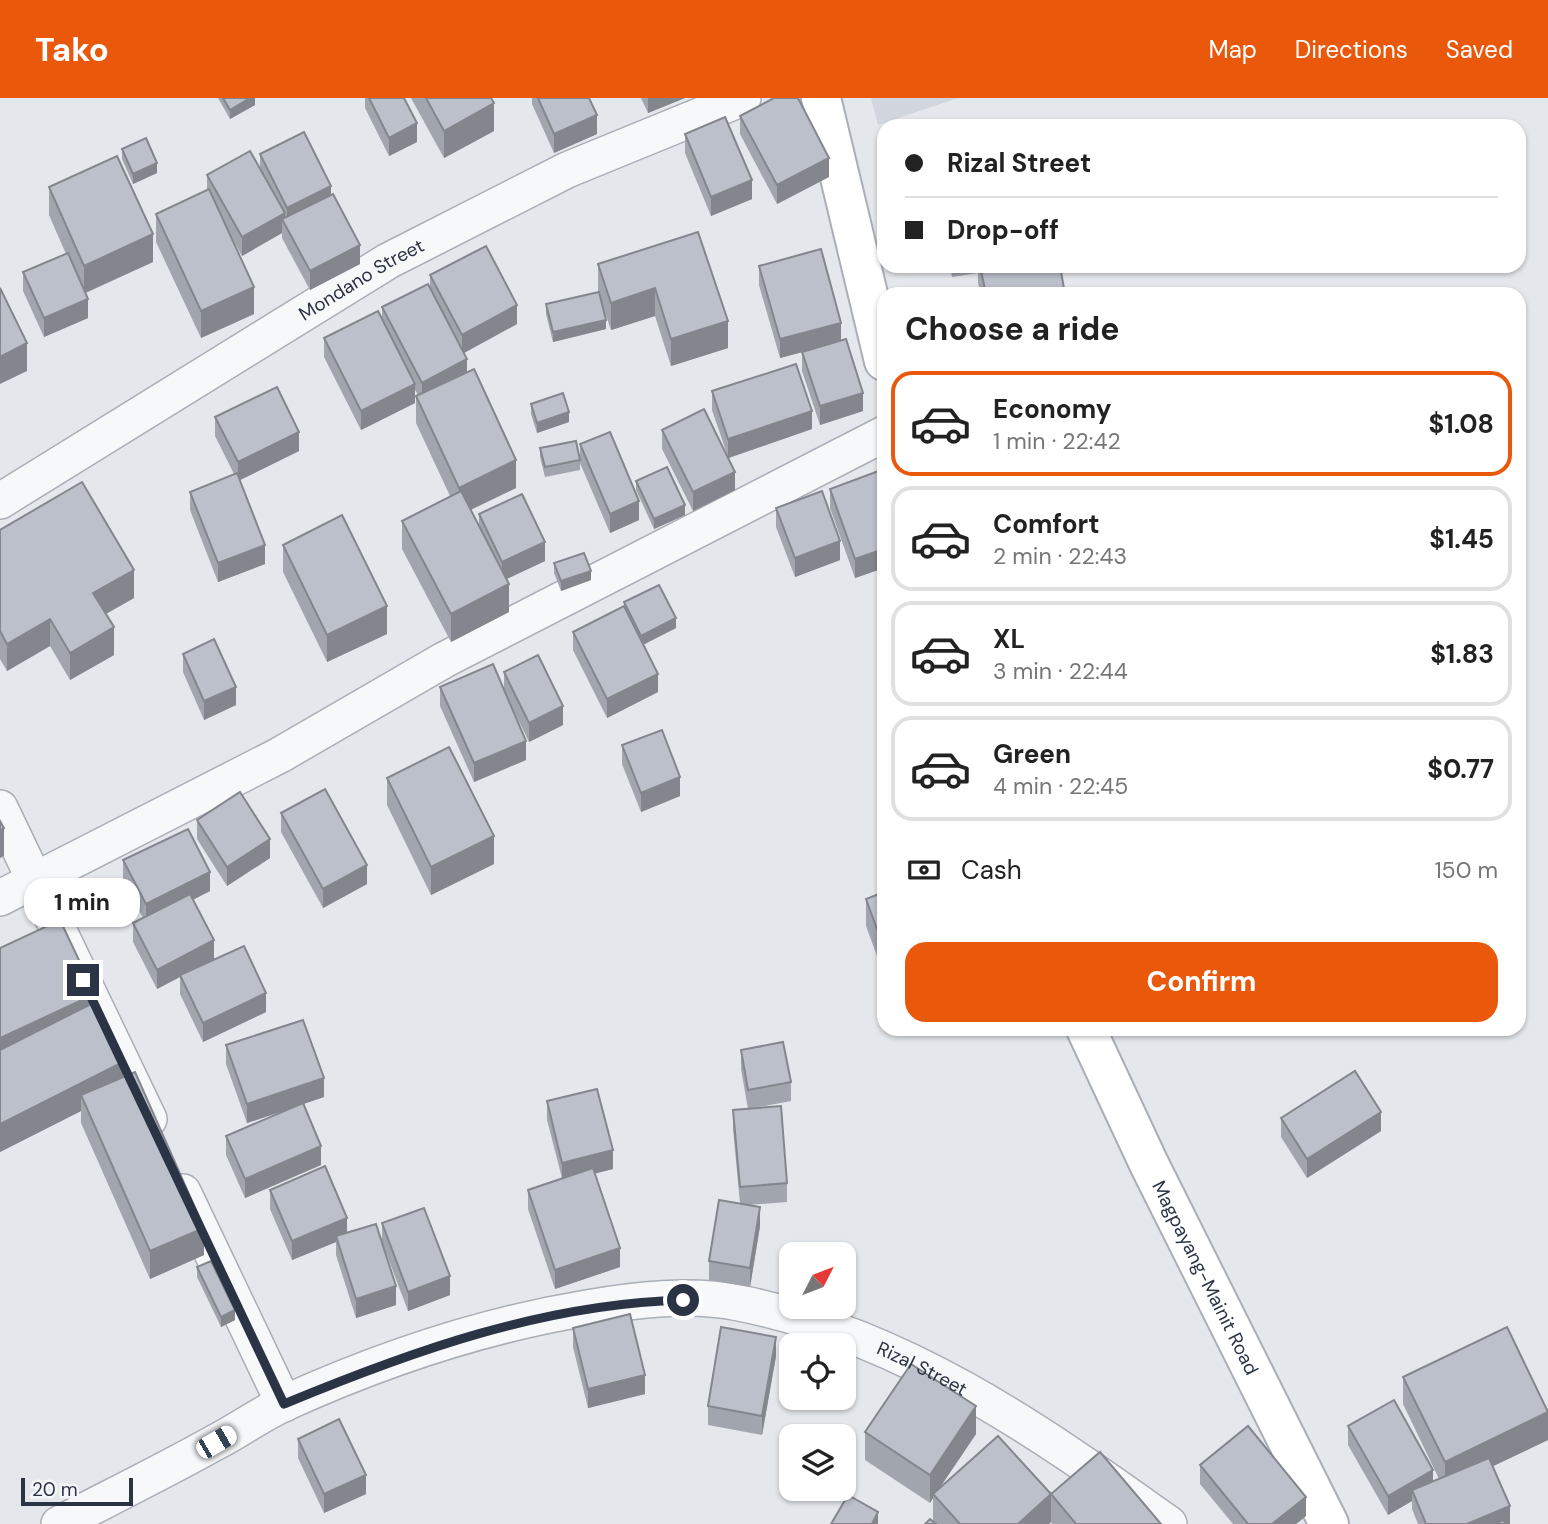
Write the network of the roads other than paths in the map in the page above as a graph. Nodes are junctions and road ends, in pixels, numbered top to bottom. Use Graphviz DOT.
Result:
graph roads {
  1 [pos="743,98"];
  2 [pos="821,98"];
  3 [pos="877,332"];
  4 [pos="877,439"];
  5 [pos="0,501"];
  6 [pos="0,808"];
  7 [pos="36,880"];
  8 [pos="0,898"];
  9 [pos="1089,1036"];
  10 [pos="284,1404"];
  11 [pos="59,1524"];
  12 [pos="1169,1524"];
  13 [pos="1329,1524"];
  1 -- 5 [label="street, Mondano Street"];
  2 -- 3 [label="main road"];
  4 -- 7 [label="street"];
  6 -- 7 [label="street"];
  7 -- 8 [label="street"];
  7 -- 10 [label="street"];
  9 -- 13 [label="main road, Magpayang-Mainit Road"];
  10 -- 11 [label="street, Rizal Street"];
  10 -- 12 [label="street, Rizal Street"];
}
